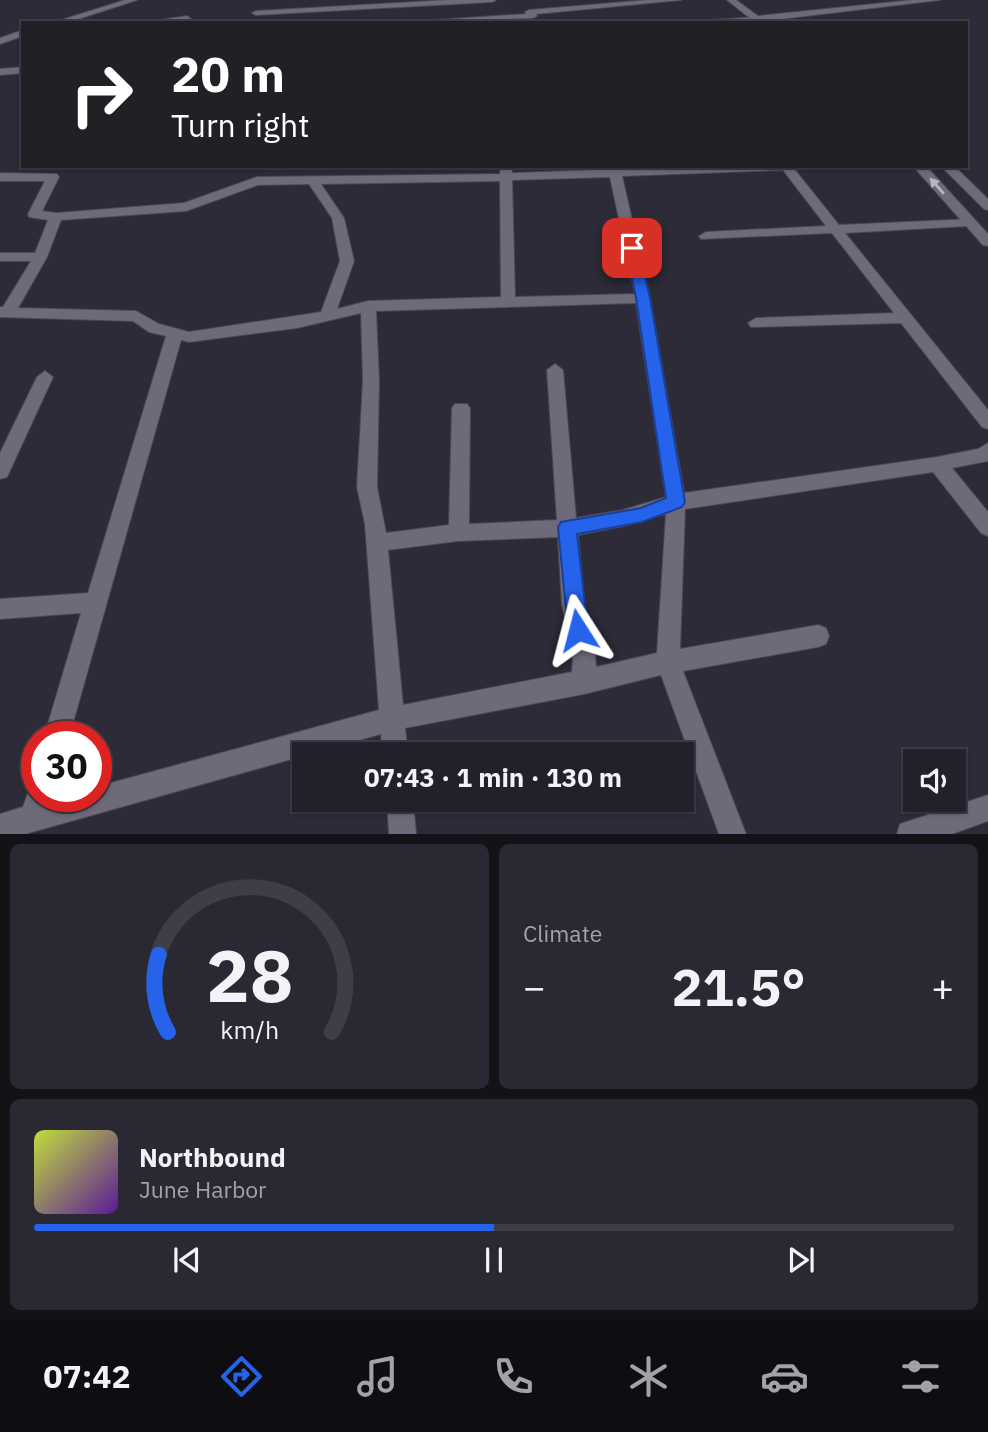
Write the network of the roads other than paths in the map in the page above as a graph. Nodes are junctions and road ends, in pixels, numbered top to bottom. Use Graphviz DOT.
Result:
graph roads {
  1 [pos="133,0"];
  2 [pos="492,0"];
  3 [pos="677,0"];
  4 [pos="731,0"];
  5 [pos="936,0"];
  6 [pos="757,6"];
  7 [pos="254,14"];
  8 [pos="531,14"];
  9 [pos="777,20"];
  10 [pos="63,21"];
  11 [pos="166,21"];
  12 [pos="186,21"];
  13 [pos="425,21"];
  14 [pos="760,21"];
  15 [pos="21,34"];
  16 [pos="0,41"];
  17 [pos="21,70"];
  18 [pos="0,72"];
  19 [pos="62,168"];
  20 [pos="255,168"];
  21 [pos="712,168"];
  22 [pos="780,168"];
  23 [pos="921,168"];
  24 [pos="949,168"];
  25 [pos="644,169"];
  26 [pos="507,172"];
  27 [pos="615,174"];
  28 [pos="53,177"];
  29 [pos="2,179"];
  30 [pos="313,180"];
  31 [pos="257,181"];
  32 [pos="988,206"];
  33 [pos="56,217"];
  34 [pos="968,222"];
  35 [pos="834,229"];
  36 [pos="706,236"];
  37 [pos="988,242"];
  38 [pos="0,257"];
  39 [pos="40,257"];
  40 [pos="643,298"];
  41 [pos="508,302"];
  42 [pos="368,306"];
  43 [pos="4,312"];
  44 [pos="327,316"];
  45 [pos="904,318"];
  46 [pos="756,323"];
  47 [pos="175,333"];
  48 [pos="555,370"];
  49 [pos="45,377"];
  50 [pos="461,408"];
  51 [pos="988,422"];
  52 [pos="988,450"];
  53 [pos="937,464"];
  54 [pos="0,472"];
  55 [pos="676,502"];
  56 [pos="567,527"];
  57 [pos="988,527"];
  58 [pos="458,532"];
  59 [pos="375,544"];
  60 [pos="96,602"];
  61 [pos="0,609"];
  62 [pos="818,636"];
  63 [pos="668,662"];
  64 [pos="584,682"];
  65 [pos="391,719"];
  66 [pos="62,721"];
  67 [pos="394,742"];
  68 [pos="112,788"];
  69 [pos="988,808"];
  70 [pos="27,812"];
  71 [pos="401,812"];
  72 [pos="0,827"];
  73 [pos="403,834"];
  74 [pos="733,834"];
  75 [pos="910,834"];
  1 -- 10 [label="street"];
  2 -- 7 [label="street"];
  3 -- 8 [label="street"];
  4 -- 14 [label="street"];
  5 -- 9 [label="street"];
  6 -- 9 [label="street"];
  8 -- 13 [label="street"];
  9 -- 14 [label="street"];
  11 -- 12 [label="street"];
  15 -- 16 [label="street"];
  17 -- 18 [label="street"];
  19 -- 28 [label="street"];
  20 -- 31 [label="street"];
  21 -- 25 [label="street"];
  22 -- 35 [label="street"];
  34 -- 23 [label="street, one-way"];
  24 -- 32 [label="street"];
  25 -- 27 [label="street"];
  26 -- 27 [label="street"];
  26 -- 30 [label="street"];
  26 -- 41 [label="street"];
  27 -- 40 [label="street"];
  28 -- 29 [label="street"];
  28 -- 33 [label="street"];
  30 -- 31 [label="street"];
  30 -- 44 [label="street"];
  31 -- 33 [label="street"];
  33 -- 39 [label="street"];
  34 -- 35 [label="street"];
  34 -- 37 [label="street"];
  35 -- 36 [label="street"];
  35 -- 45 [label="street"];
  38 -- 39 [label="street"];
  39 -- 43 [label="street"];
  40 -- 41 [label="street"];
  40 -- 55 [label="street"];
  41 -- 42 [label="street"];
  42 -- 44 [label="street"];
  42 -- 59 [label="street"];
  43 -- 47 [label="street"];
  44 -- 47 [label="street"];
  45 -- 46 [label="street"];
  45 -- 51 [label="street"];
  47 -- 60 [label="street"];
  48 -- 56 [label="street"];
  49 -- 54 [label="street"];
  50 -- 58 [label="street"];
  52 -- 53 [label="street"];
  53 -- 55 [label="street"];
  53 -- 57 [label="street"];
  55 -- 56 [label="street"];
  55 -- 63 [label="street"];
  56 -- 58 [label="street"];
  56 -- 64 [label="street"];
  58 -- 59 [label="street"];
  59 -- 65 [label="street"];
  60 -- 61 [label="street"];
  60 -- 66 [label="street"];
  62 -- 63 [label="street"];
  63 -- 64 [label="street"];
  63 -- 74 [label="street"];
  64 -- 65 [label="street"];
  65 -- 67 [label="street"];
  65 -- 68 [label="street"];
  69 -- 75 [label="street"];
  70 -- 72 [label="street"];
  71 -- 73 [label="street"];
}
